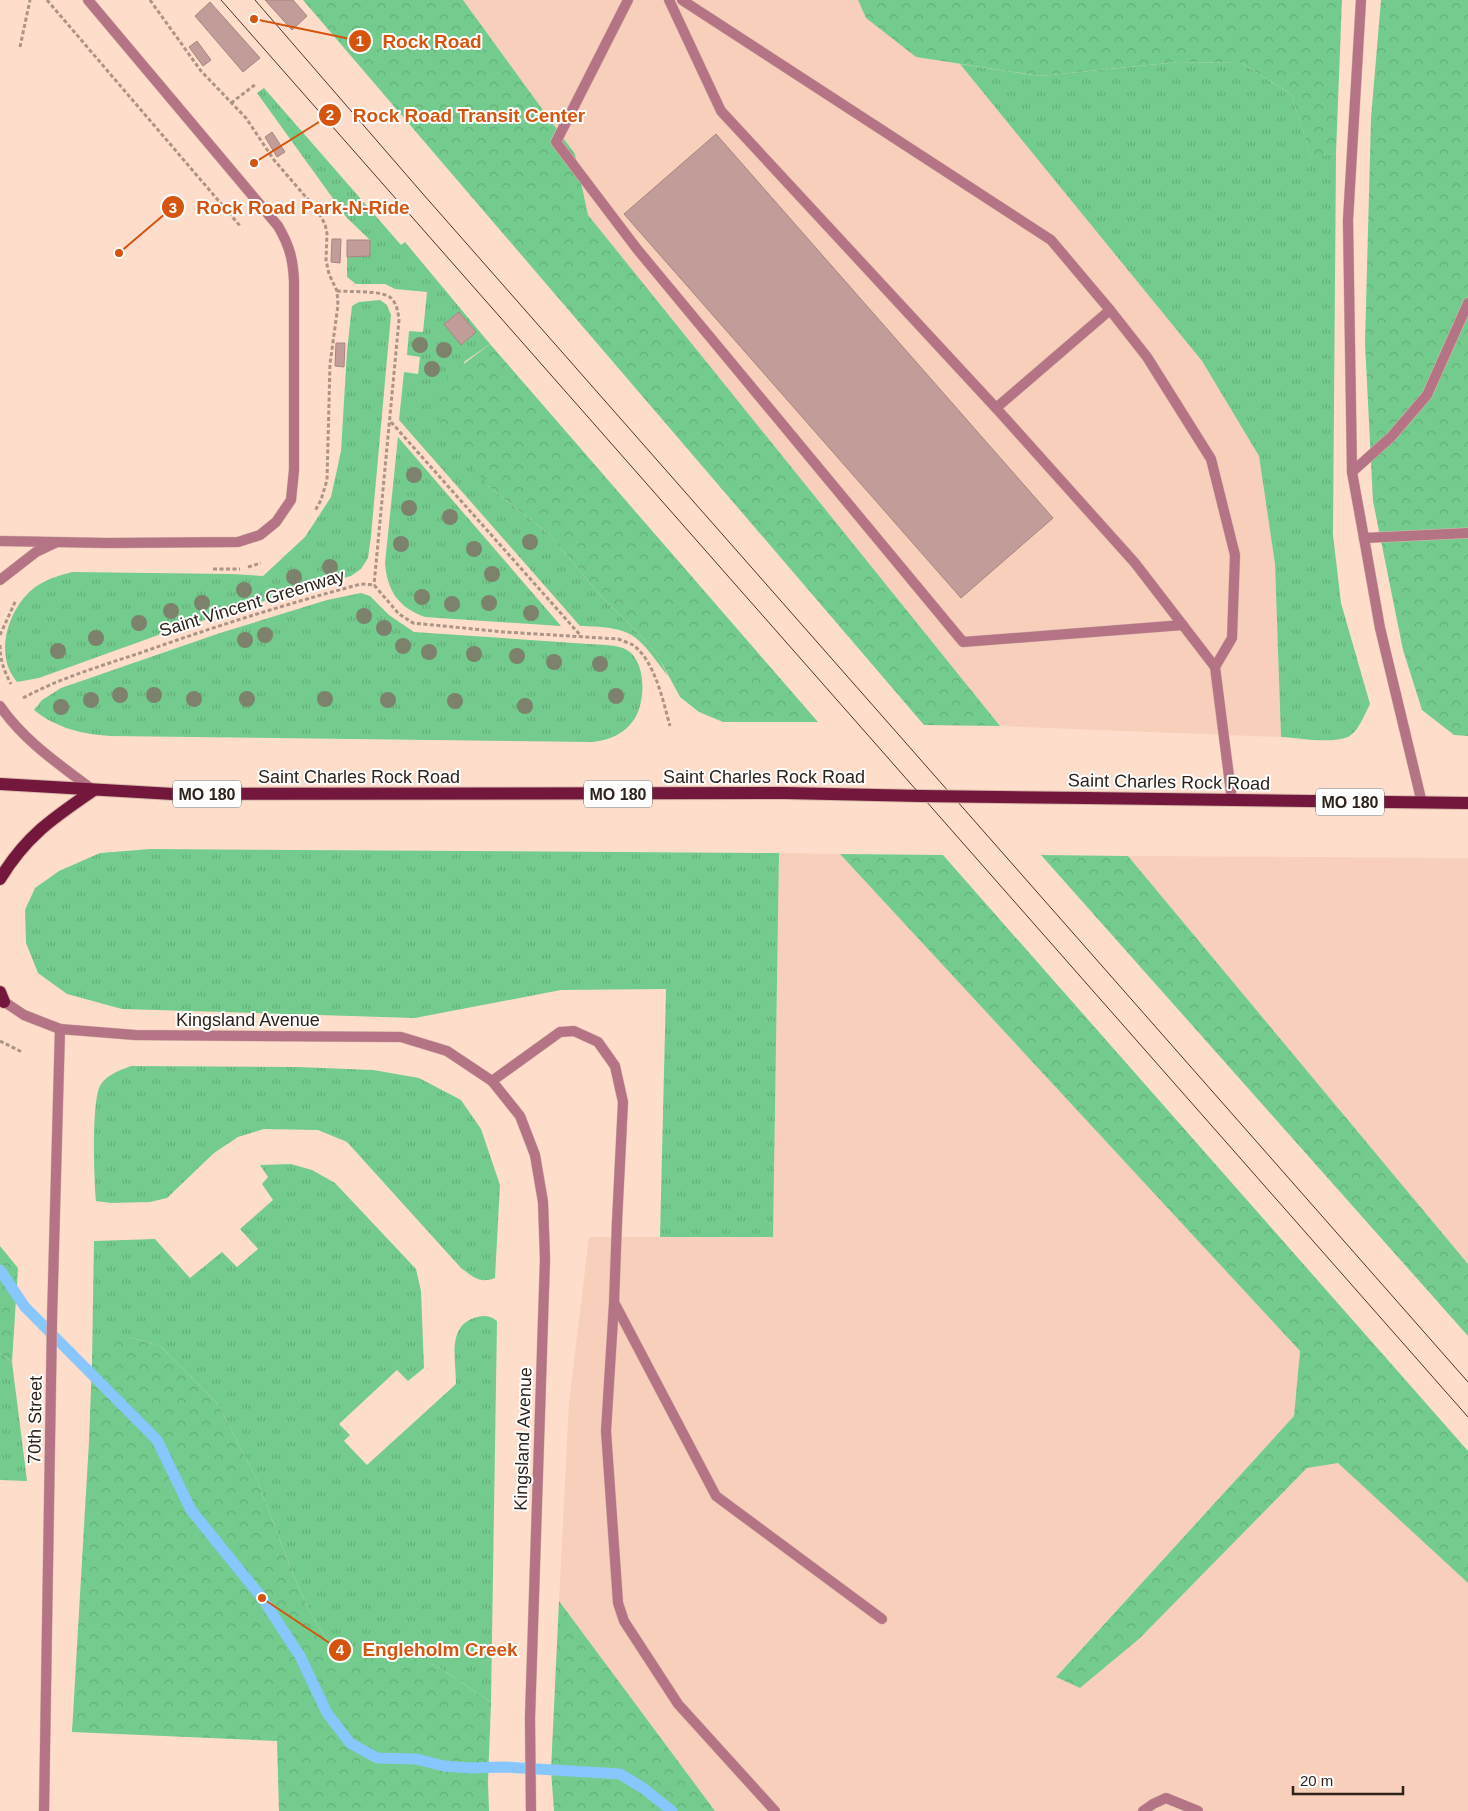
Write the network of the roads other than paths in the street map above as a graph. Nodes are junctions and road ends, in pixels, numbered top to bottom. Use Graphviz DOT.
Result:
graph roads {
  1 [pos="88,0"];
  2 [pos="628,0"];
  3 [pos="669,0"];
  4 [pos="682,0"];
  5 [pos="1361,0"];
  6 [pos="1468,303"];
  7 [pos="1110,310"];
  8 [pos="996,408"];
  9 [pos="1352,472"];
  10 [pos="1468,533"];
  11 [pos="1364,538"];
  12 [pos="0,541"];
  13 [pos="58,542"];
  14 [pos="0,580"];
  15 [pos="1183,625"];
  16 [pos="1216,667"];
  17 [pos="0,706"];
  18 [pos="0,784"];
  19 [pos="94,790"];
  20 [pos="1232,800"];
  21 [pos="1422,803"];
  22 [pos="1468,803"];
  23 [pos="0,879"];
  24 [pos="1,998"];
  25 [pos="60,1029"];
  26 [pos="492,1081"];
  27 [pos="614,1303"];
  28 [pos="882,1619"];
  29 [pos="44,1811"];
  30 [pos="531,1811"];
  31 [pos="775,1811"];
  32 [pos="1143,1811"];
  33 [pos="1198,1811"];
  1 -- 13 [label="street"];
  2 -- 15 [label="street"];
  3 -- 8 [label="street"];
  4 -- 7 [label="street"];
  5 -- 9 [label="street"];
  6 -- 9 [label="street"];
  7 -- 8 [label="street"];
  7 -- 16 [label="street"];
  8 -- 15 [label="street"];
  9 -- 11 [label="street"];
  10 -- 11 [label="street"];
  11 -- 21 [label="street"];
  12 -- 13 [label="street"];
  13 -- 14 [label="street"];
  15 -- 16 [label="street"];
  16 -- 20 [label="street"];
  17 -- 19 [label="street"];
  18 -- 19 [label="main road, Saint Charles Rock Road / MO 180"];
  19 -- 20 [label="main road, Saint Charles Rock Road / MO 180, bridge"];
  19 -- 23 [label="main road"];
  20 -- 21 [label="main road, Saint Charles Rock Road / MO 180"];
  21 -- 22 [label="main road, Saint Charles Rock Road / MO 180"];
  24 -- 25 [label="street, Kingsland Avenue"];
  25 -- 26 [label="street, Kingsland Avenue"];
  25 -- 29 [label="street, 70th Street"];
  26 -- 27 [label="street"];
  26 -- 30 [label="street, Kingsland Avenue"];
  27 -- 28 [label="street"];
  27 -- 31 [label="street"];
  32 -- 33 [label="street"];
}
